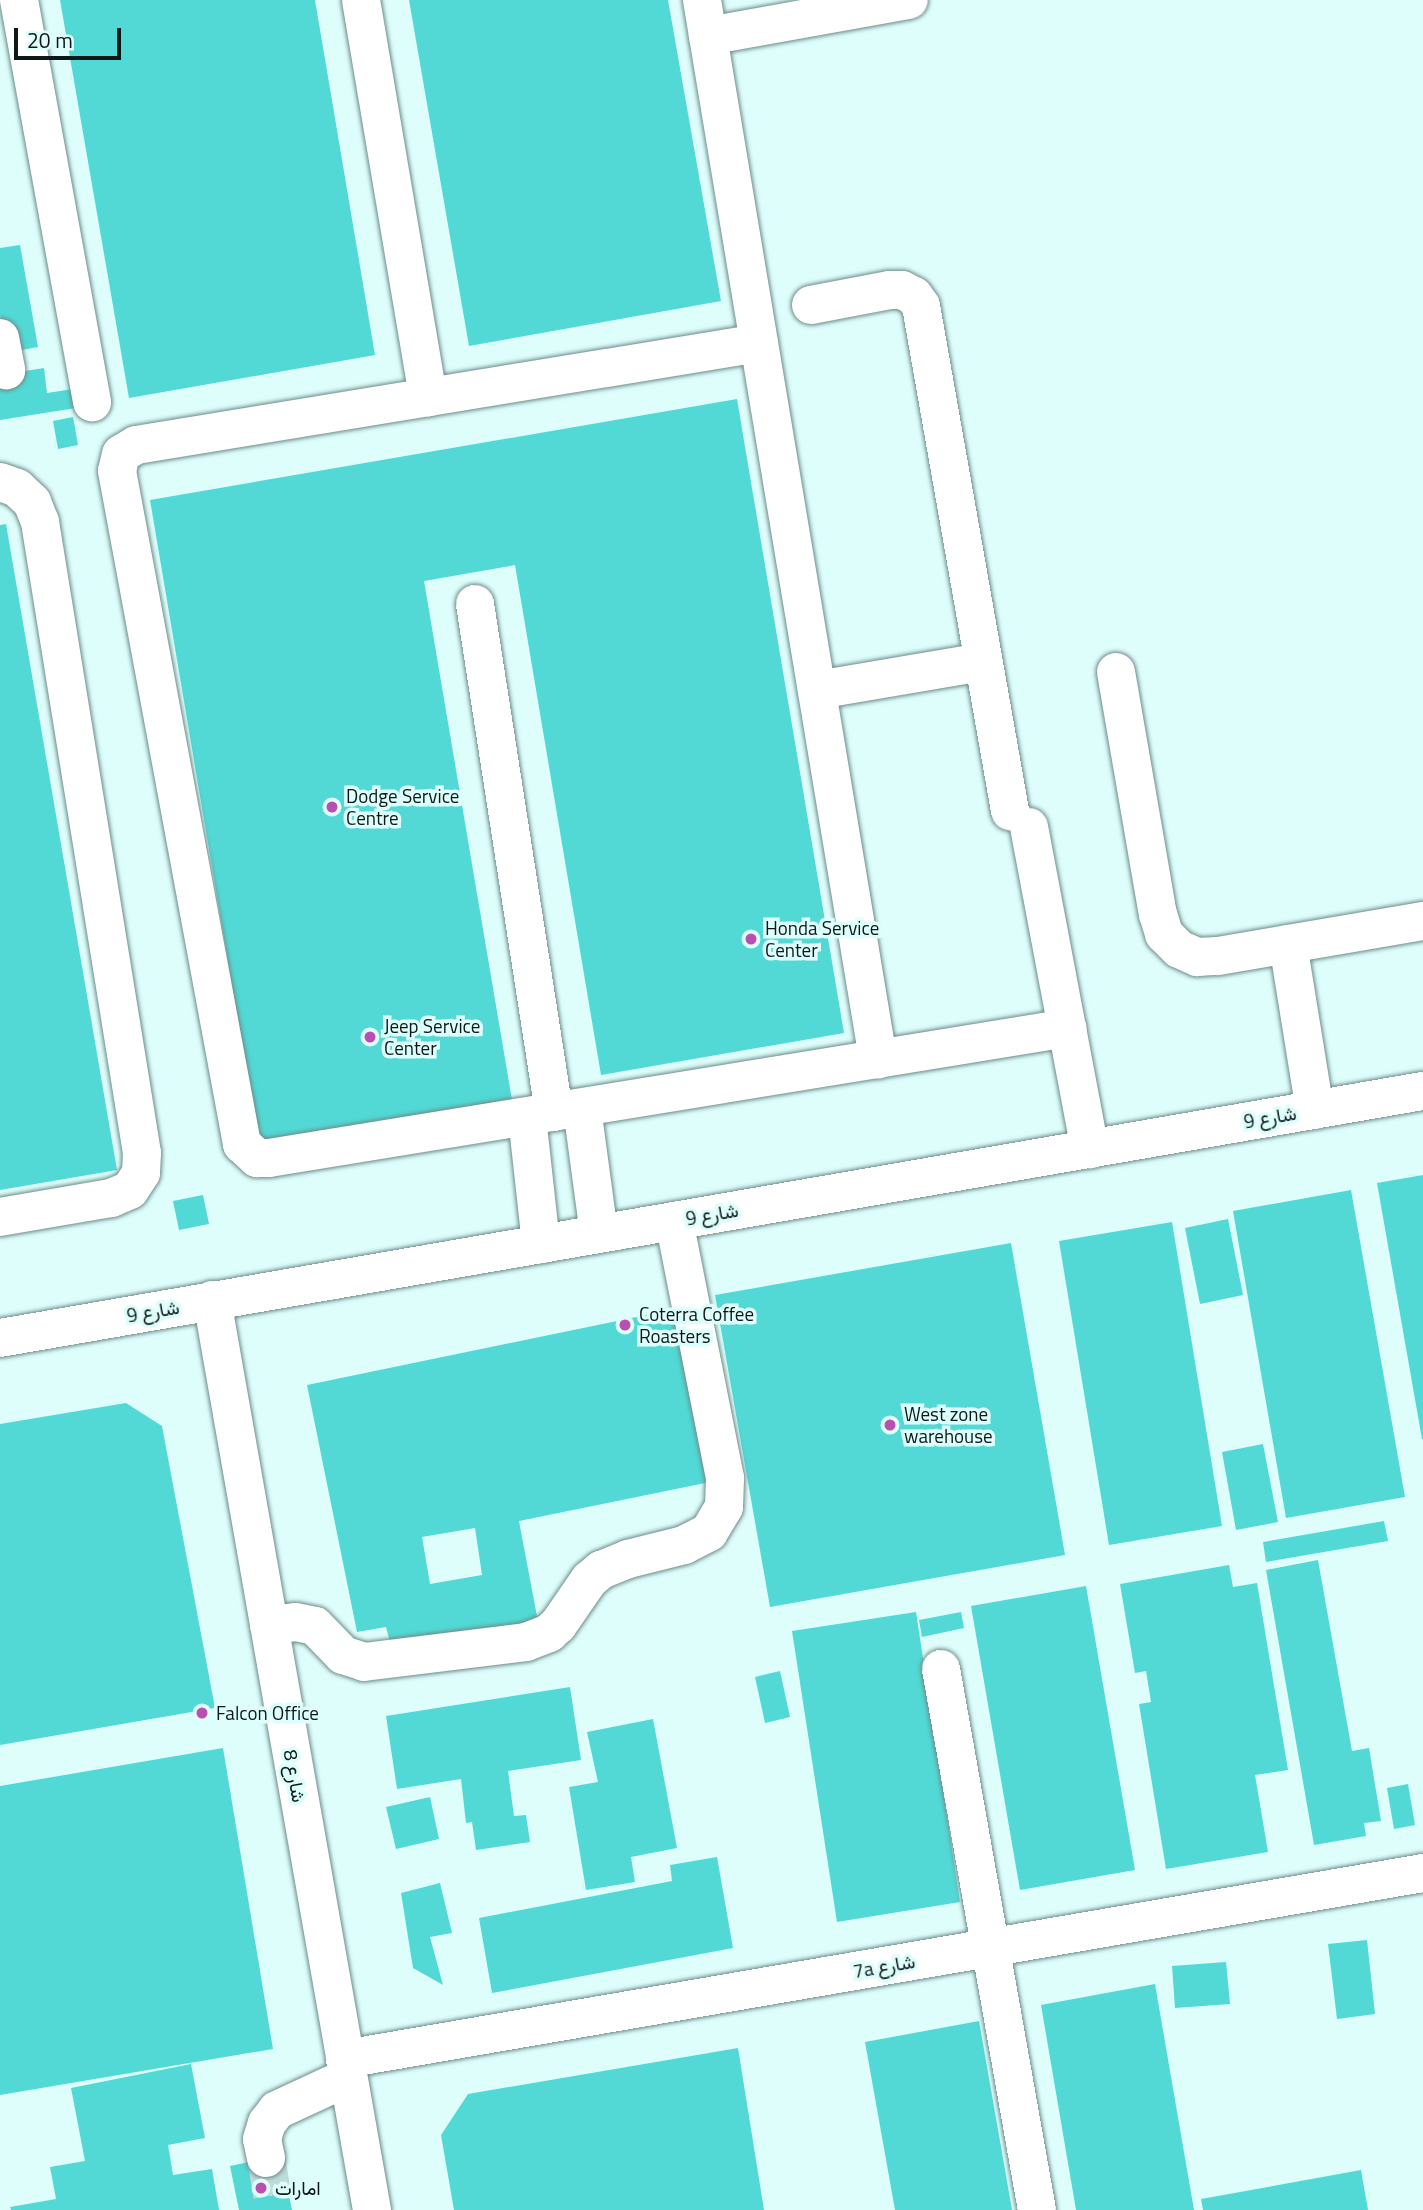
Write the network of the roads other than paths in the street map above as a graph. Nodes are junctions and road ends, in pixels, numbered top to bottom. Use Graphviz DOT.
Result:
graph roads {
  1 [pos="19,0"];
  2 [pos="361,0"];
  3 [pos="909,0"];
  4 [pos="705,18"];
  5 [pos="811,305"];
  6 [pos="759,343"];
  7 [pos="428,397"];
  8 [pos="92,402"];
  9 [pos="0,482"];
  10 [pos="475,604"];
  11 [pos="983,662"];
  12 [pos="1116,672"];
  13 [pos="817,690"];
  14 [pos="1423,921"];
  15 [pos="1288,944"];
  16 [pos="1067,1028"];
  17 [pos="878,1059"];
  18 [pos="1423,1091"];
  19 [pos="1315,1110"];
  20 [pos="554,1112"];
  21 [pos="1090,1149"];
  22 [pos="0,1217"];
  23 [pos="674,1221"];
  24 [pos="599,1234"];
  25 [pos="541,1244"];
  26 [pos="212,1300"];
  27 [pos="0,1338"];
  28 [pos="269,1625"];
  29 [pos="941,1669"];
  30 [pos="1423,1872"];
  31 [pos="991,1947"];
  32 [pos="347,2068"];
  33 [pos="266,2158"];
  34 [pos="372,2210"];
  35 [pos="1037,2210"];
  1 -- 8 [label="street"];
  2 -- 7 [label="street"];
  3 -- 4 [label="street"];
  4 -- 6 [label="street"];
  5 -- 11 [label="street"];
  6 -- 7 [label="street"];
  6 -- 13 [label="street"];
  7 -- 20 [label="street"];
  9 -- 22 [label="street"];
  10 -- 20 [label="street"];
  11 -- 13 [label="street"];
  11 -- 16 [label="street"];
  12 -- 15 [label="street"];
  13 -- 17 [label="street"];
  14 -- 15 [label="street"];
  15 -- 19 [label="street"];
  16 -- 17 [label="street"];
  16 -- 21 [label="street"];
  17 -- 20 [label="street"];
  18 -- 19 [label="street, شارع 9"];
  19 -- 21 [label="street, شارع 9"];
  20 -- 24 [label="street"];
  20 -- 25 [label="street"];
  21 -- 23 [label="street, شارع 9"];
  23 -- 24 [label="street, شارع 9"];
  23 -- 28 [label="street"];
  24 -- 25 [label="street, شارع 9"];
  25 -- 26 [label="street, شارع 9"];
  26 -- 27 [label="street, شارع 9"];
  26 -- 28 [label="street, شارع 8"];
  28 -- 32 [label="street, شارع 8"];
  29 -- 31 [label="street"];
  30 -- 31 [label="street, 7a شارع"];
  31 -- 32 [label="street, 7a شارع"];
  31 -- 35 [label="street"];
  32 -- 33 [label="street, 7a شارع"];
  32 -- 34 [label="street, شارع 8"];
}
